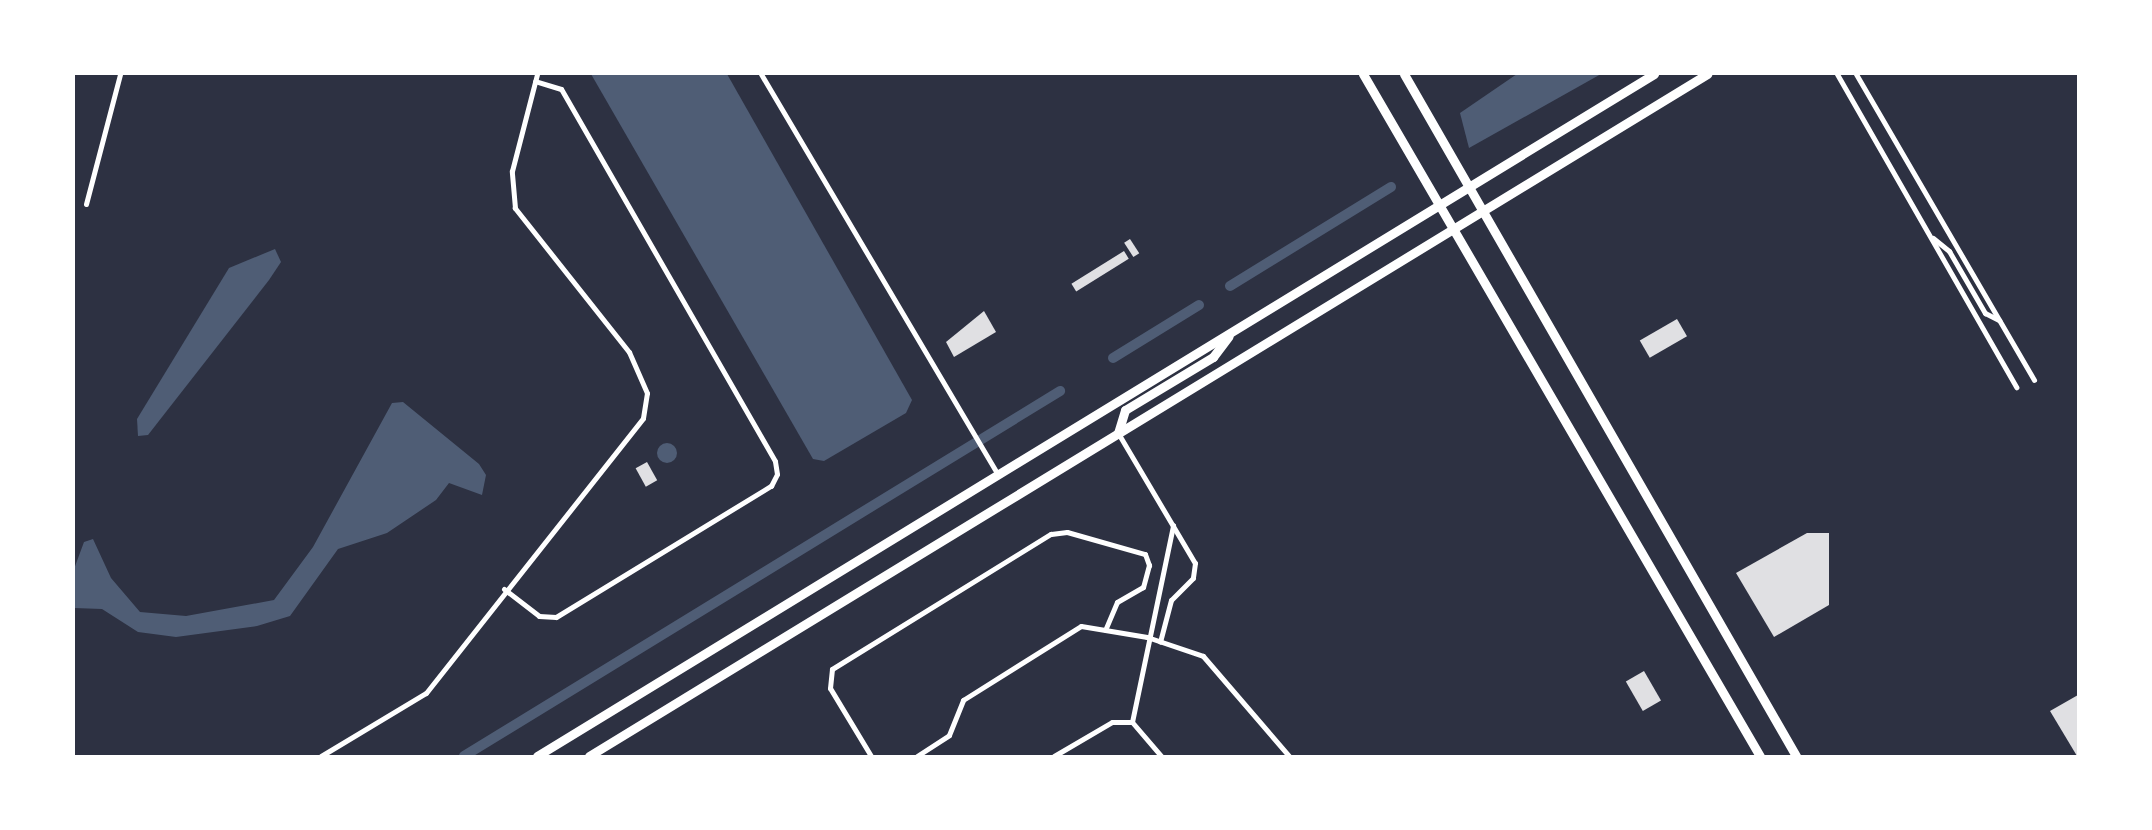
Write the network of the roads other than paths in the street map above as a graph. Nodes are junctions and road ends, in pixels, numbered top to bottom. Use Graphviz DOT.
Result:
graph roads {
  1 [pos="120,74"];
  2 [pos="537,74"];
  3 [pos="761,74"];
  4 [pos="1363,74"];
  5 [pos="1404,74"];
  6 [pos="1654,74"];
  7 [pos="1707,74"];
  8 [pos="1837,74"];
  9 [pos="1856,74"];
  10 [pos="535,81"];
  11 [pos="1468,186"];
  12 [pos="86,204"];
  13 [pos="1438,204"];
  14 [pos="1483,211"];
  15 [pos="1454,229"];
  16 [pos="1930,236"];
  17 [pos="1975,296"];
  18 [pos="1986,296"];
  19 [pos="1999,320"];
  20 [pos="1235,330"];
  21 [pos="2034,380"];
  22 [pos="2016,387"];
  23 [pos="1118,433"];
  24 [pos="998,474"];
  25 [pos="1173,525"];
  26 [pos="504,589"];
  27 [pos="1105,630"];
  28 [pos="1147,637"];
  29 [pos="1160,642"];
  30 [pos="1132,722"];
  31 [pos="321,757"];
  32 [pos="537,757"];
  33 [pos="589,757"];
  34 [pos="871,757"];
  35 [pos="917,757"];
  36 [pos="1054,757"];
  37 [pos="1161,757"];
  38 [pos="1289,757"];
  39 [pos="1760,757"];
  40 [pos="1796,757"];
  1 -- 12 [label="street"];
  2 -- 10 [label="street"];
  3 -- 24 [label="street"];
  4 -- 13 [label="highway"];
  5 -- 11 [label="highway"];
  6 -- 11 [label="highway"];
  7 -- 14 [label="highway"];
  8 -- 16 [label="street"];
  9 -- 18 [label="street"];
  10 -- 26 [label="street"];
  10 -- 26 [label="street"];
  11 -- 13 [label="highway"];
  11 -- 14 [label="highway"];
  13 -- 15 [label="highway"];
  13 -- 20 [label="highway"];
  14 -- 15 [label="highway"];
  14 -- 40 [label="highway"];
  15 -- 23 [label="highway"];
  15 -- 39 [label="highway"];
  16 -- 17 [label="street"];
  16 -- 22 [label="street"];
  17 -- 18 [label="street"];
  17 -- 19 [label="street"];
  18 -- 19 [label="street"];
  19 -- 21 [label="street"];
  20 -- 23 [label="highway"];
  20 -- 24 [label="highway"];
  23 -- 25 [label="street"];
  23 -- 33 [label="highway"];
  24 -- 32 [label="highway"];
  25 -- 28 [label="street"];
  25 -- 29 [label="street"];
  26 -- 31 [label="street"];
  27 -- 28 [label="street"];
  27 -- 34 [label="street"];
  27 -- 35 [label="street"];
  28 -- 29 [label="street"];
  28 -- 30 [label="street"];
  29 -- 38 [label="street"];
  30 -- 36 [label="street"];
  30 -- 37 [label="street"];
}
